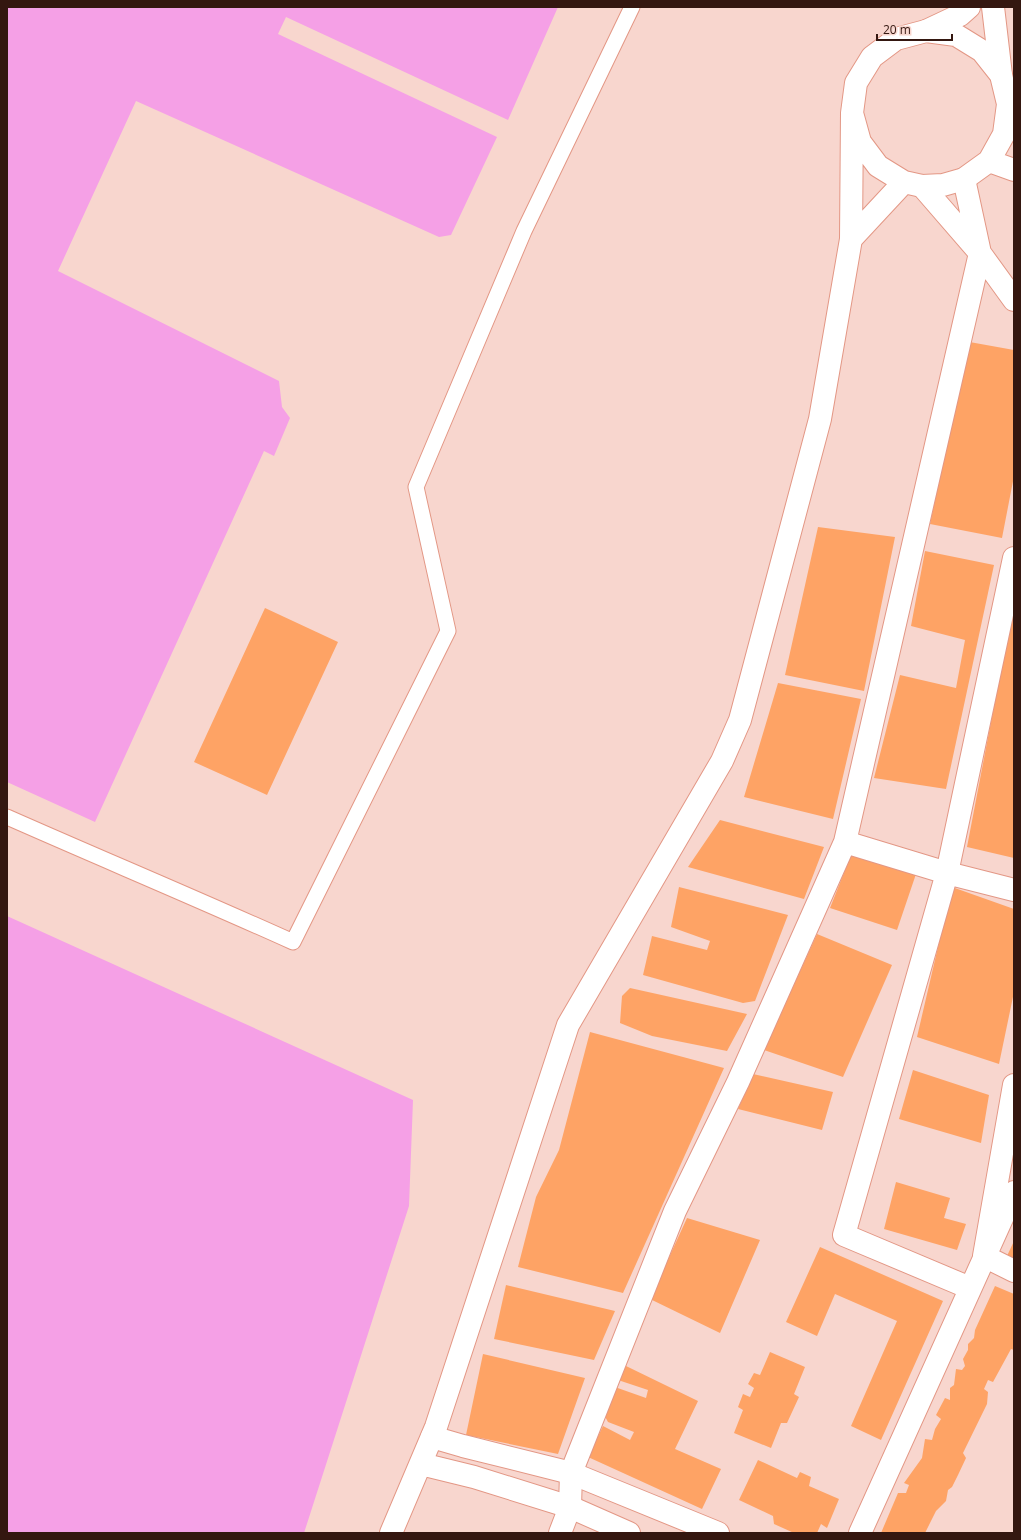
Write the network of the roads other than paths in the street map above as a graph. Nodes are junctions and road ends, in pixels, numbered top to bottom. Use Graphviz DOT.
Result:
graph roads {
  1 [pos="632,7"];
  2 [pos="969,7"];
  3 [pos="993,7"];
  4 [pos="926,31"];
  5 [pos="1001,75"];
  6 [pos="1011,108"];
  7 [pos="852,113"];
  8 [pos="988,161"];
  9 [pos="1014,170"];
  10 [pos="964,179"];
  11 [pos="913,184"];
  12 [pos="851,239"];
  13 [pos="980,253"];
  14 [pos="1014,300"];
  15 [pos="1014,558"];
  16 [pos="7,817"];
  17 [pos="845,842"];
  18 [pos="946,873"];
  19 [pos="1014,890"];
  20 [pos="1014,1085"];
  21 [pos="1014,1192"];
  22 [pos="984,1256"];
  23 [pos="1014,1271"];
  24 [pos="970,1288"];
  25 [pos="432,1437"];
  26 [pos="421,1464"];
  27 [pos="571,1473"];
  28 [pos="570,1507"];
  29 [pos="391,1533"];
  30 [pos="560,1533"];
  31 [pos="629,1533"];
  32 [pos="718,1533"];
  33 [pos="860,1533"];
  1 -- 16 [label="lane"];
  2 -- 4 [label="street"];
  3 -- 5 [label="street"];
  4 -- 5 [label="street"];
  4 -- 7 [label="street"];
  5 -- 6 [label="street"];
  6 -- 8 [label="street"];
  7 -- 11 [label="street"];
  7 -- 12 [label="street"];
  8 -- 9 [label="street"];
  8 -- 10 [label="street"];
  10 -- 11 [label="street"];
  10 -- 13 [label="street"];
  11 -- 12 [label="street"];
  11 -- 13 [label="street"];
  12 -- 25 [label="street"];
  13 -- 14 [label="street"];
  13 -- 17 [label="street"];
  15 -- 18 [label="street"];
  17 -- 18 [label="street"];
  17 -- 27 [label="street"];
  18 -- 19 [label="street"];
  18 -- 24 [label="street"];
  20 -- 22 [label="street"];
  21 -- 22 [label="street"];
  22 -- 23 [label="street"];
  22 -- 24 [label="street"];
  24 -- 33 [label="street"];
  25 -- 26 [label="street"];
  25 -- 27 [label="street"];
  26 -- 28 [label="street"];
  26 -- 29 [label="street"];
  27 -- 28 [label="street"];
  27 -- 32 [label="street"];
  28 -- 30 [label="street"];
  28 -- 31 [label="street"];
}
